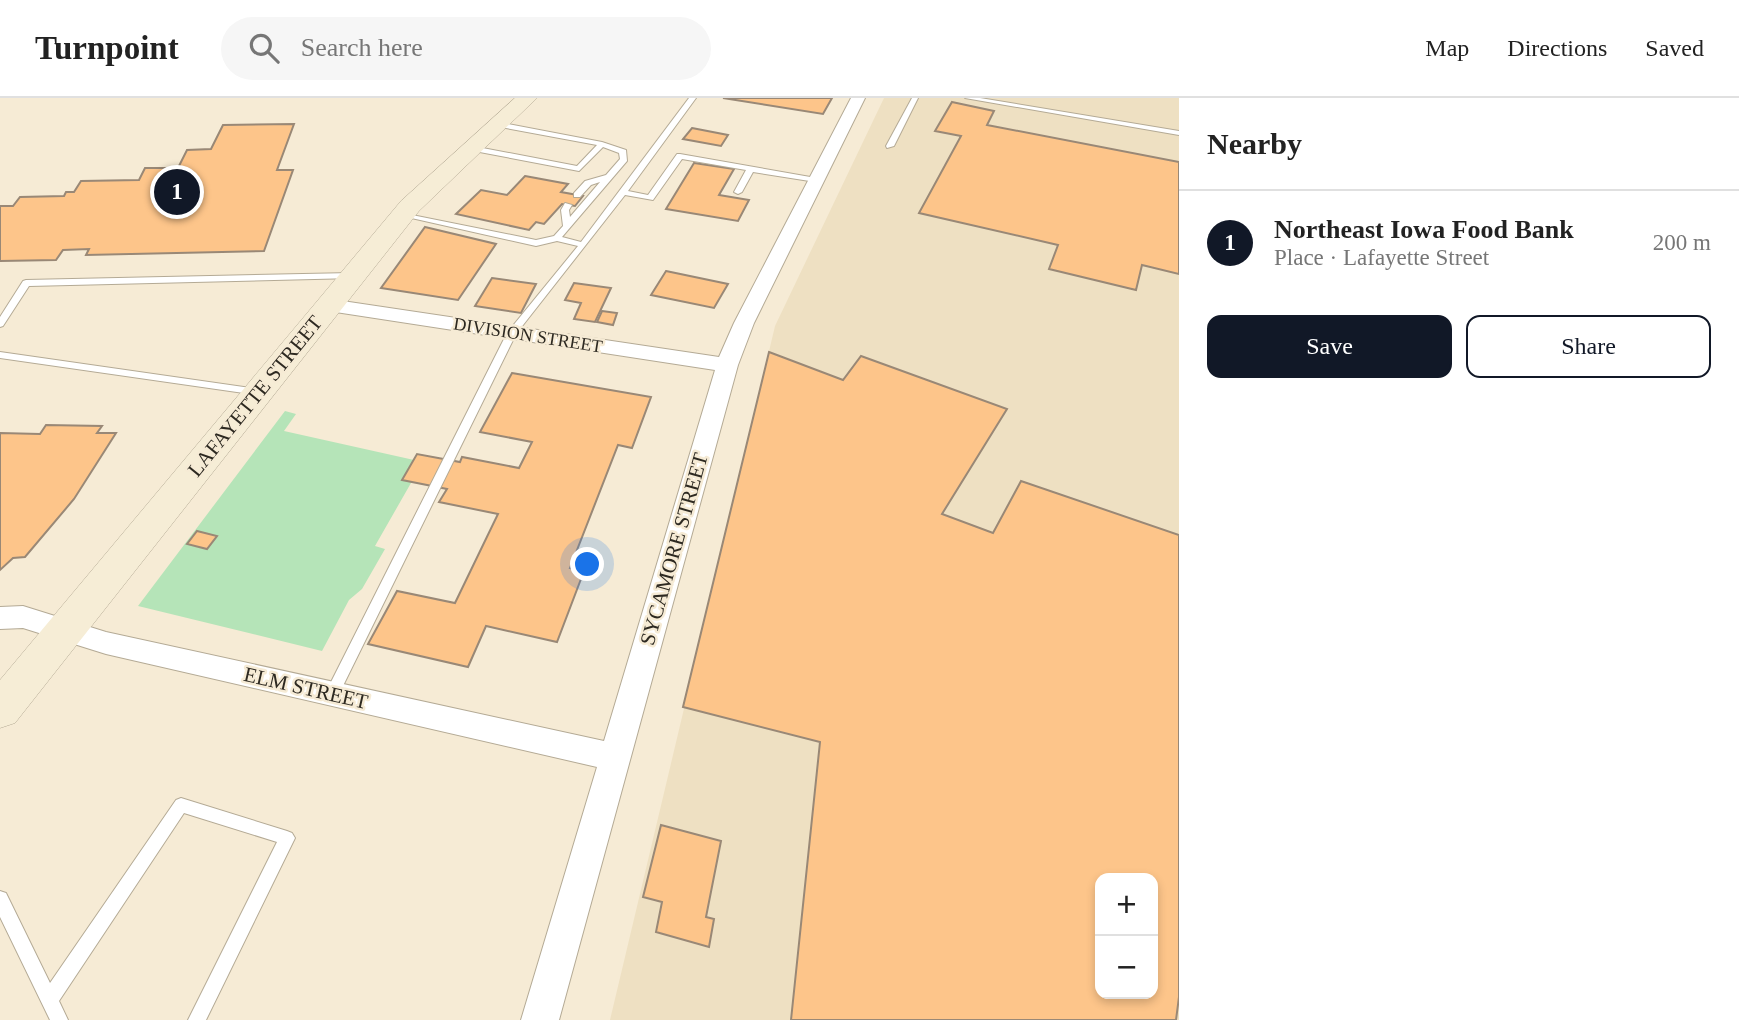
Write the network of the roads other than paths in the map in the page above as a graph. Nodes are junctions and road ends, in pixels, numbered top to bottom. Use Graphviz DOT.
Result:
graph roads {
  1 [pos="527,98"];
  2 [pos="693,98"];
  3 [pos="858,98"];
  4 [pos="915,98"];
  5 [pos="968,98"];
  6 [pos="498,124"];
  7 [pos="1179,133"];
  8 [pos="602,144"];
  9 [pos="890,146"];
  10 [pos="472,148"];
  11 [pos="751,169"];
  12 [pos="609,177"];
  13 [pos="817,180"];
  14 [pos="623,192"];
  15 [pos="738,192"];
  16 [pos="577,195"];
  17 [pos="568,205"];
  18 [pos="402,215"];
  19 [pos="566,228"];
  20 [pos="557,238"];
  21 [pos="583,246"];
  22 [pos="353,276"];
  23 [pos="329,305"];
  24 [pos="0,324"];
  25 [pos="512,333"];
  26 [pos="0,355"];
  27 [pos="727,365"];
  28 [pos="258,392"];
  29 [pos="0,618"];
  30 [pos="66,631"];
  31 [pos="332,694"];
  32 [pos="0,710"];
  33 [pos="614,758"];
  34 [pos="0,899"];
  35 [pos="49,1000"];
  36 [pos="59,1020"];
  37 [pos="197,1020"];
  38 [pos="540,1020"];
  1 -- 6 [label="street, LAFAYETTE STREET"];
  2 -- 14 [label="lane"];
  3 -- 13 [label="street, SYCAMORE STREET"];
  4 -- 9 [label="lane"];
  5 -- 7 [label="lane"];
  6 -- 8 [label="lane"];
  6 -- 10 [label="street, LAFAYETTE STREET"];
  8 -- 10 [label="lane"];
  8 -- 12 [label="lane"];
  10 -- 18 [label="street, LAFAYETTE STREET"];
  11 -- 13 [label="lane"];
  11 -- 14 [label="lane"];
  11 -- 15 [label="lane"];
  12 -- 16 [label="lane"];
  12 -- 19 [label="lane"];
  13 -- 27 [label="street, SYCAMORE STREET"];
  14 -- 21 [label="lane"];
  17 -- 19 [label="lane"];
  18 -- 20 [label="lane"];
  18 -- 22 [label="street, LAFAYETTE STREET"];
  19 -- 20 [label="lane"];
  20 -- 21 [label="lane"];
  21 -- 25 [label="lane"];
  22 -- 23 [label="street, LAFAYETTE STREET"];
  22 -- 24 [label="lane"];
  23 -- 25 [label="street, DIVISION STREET"];
  23 -- 28 [label="street, LAFAYETTE STREET"];
  25 -- 27 [label="street, DIVISION STREET"];
  25 -- 31 [label="lane"];
  26 -- 28 [label="lane"];
  27 -- 33 [label="street, SYCAMORE STREET"];
  28 -- 30 [label="street, LAFAYETTE STREET"];
  29 -- 30 [label="street, ELM STREET"];
  30 -- 31 [label="street, ELM STREET"];
  30 -- 32 [label="street, LAFAYETTE STREET"];
  31 -- 33 [label="street, ELM STREET"];
  33 -- 38 [label="street, SYCAMORE STREET"];
  34 -- 35 [label="lane"];
  35 -- 36 [label="lane"];
  35 -- 37 [label="lane"];
}
